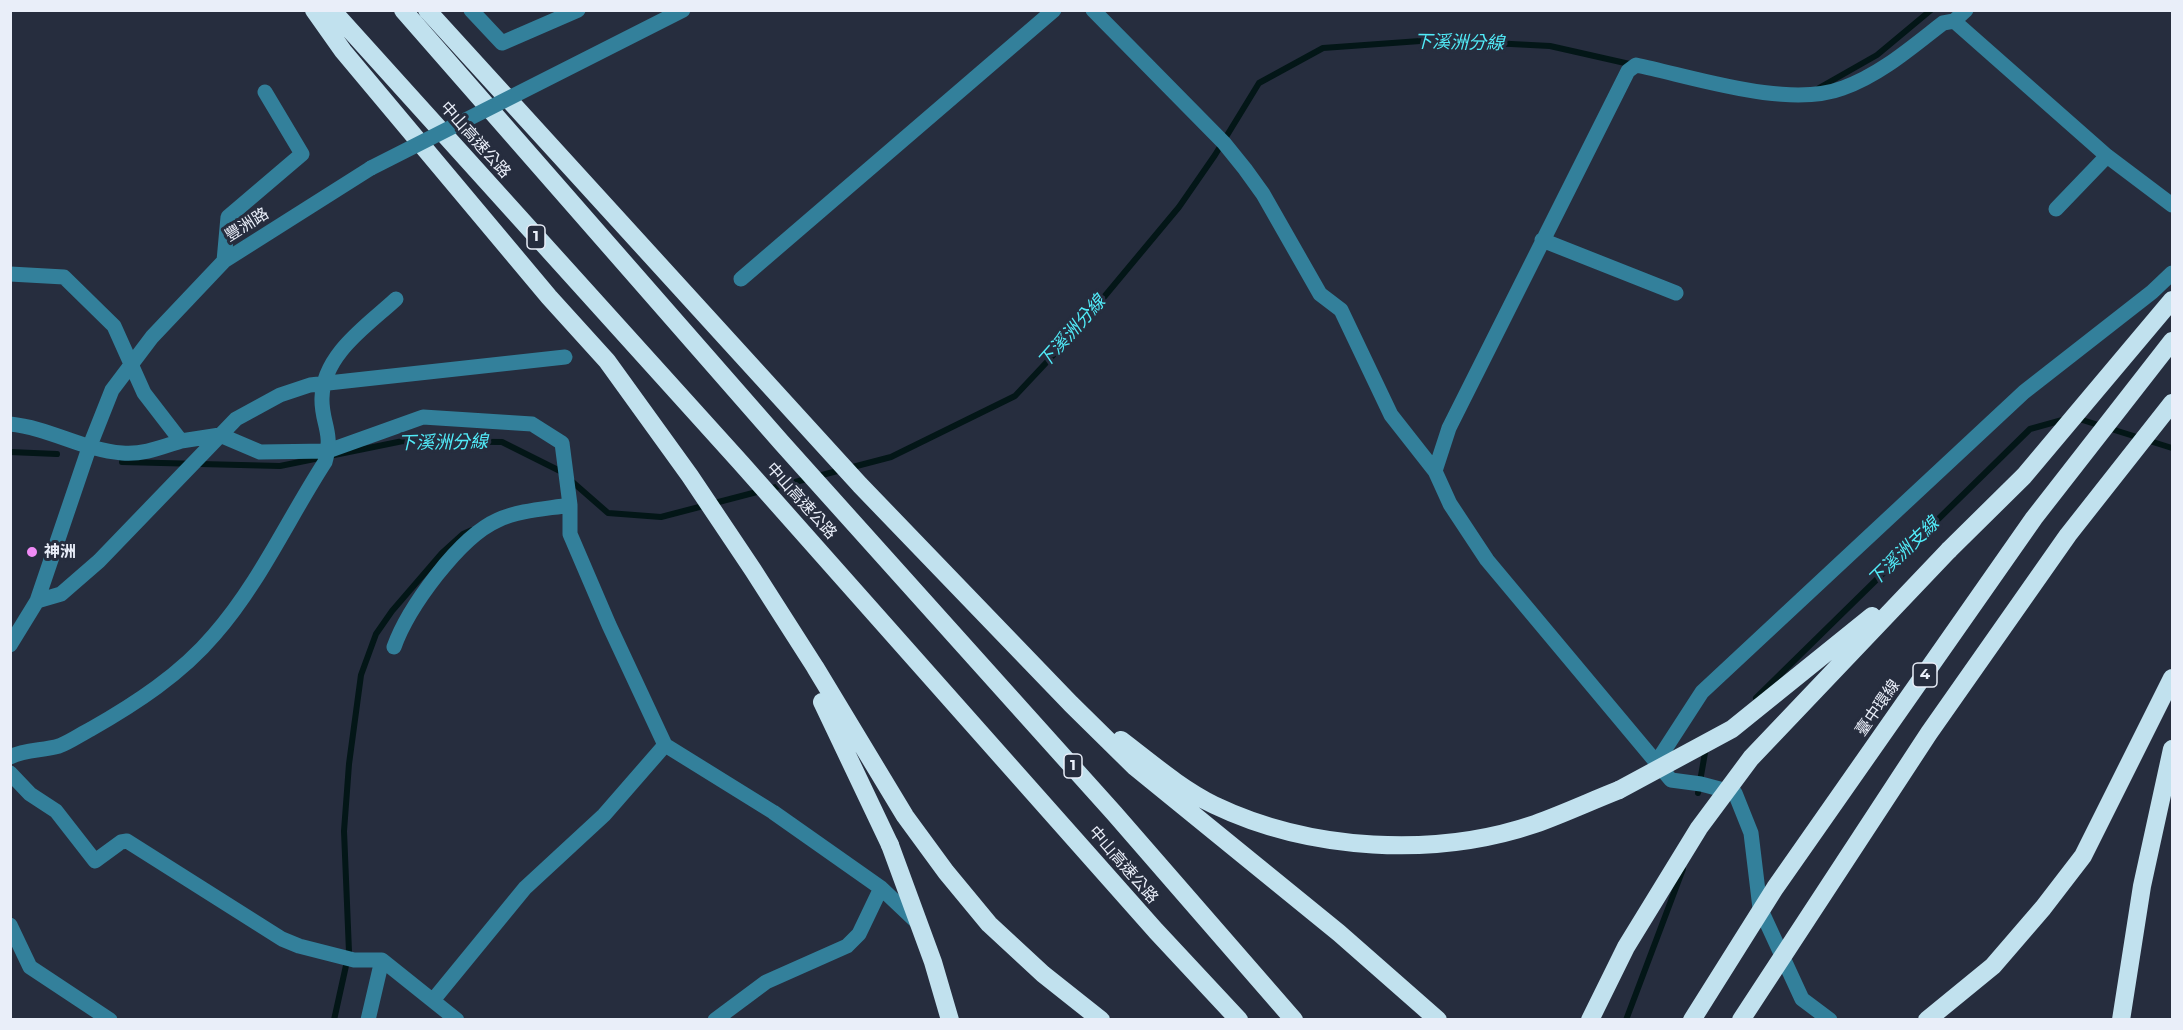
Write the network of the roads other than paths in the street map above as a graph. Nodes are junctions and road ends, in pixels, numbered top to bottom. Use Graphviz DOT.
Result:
graph roads {
  1 [pos="314,10"];
  2 [pos="332,10"];
  3 [pos="403,10"];
  4 [pos="427,10"];
  5 [pos="471,10"];
  6 [pos="578,10"];
  7 [pos="683,10"];
  8 [pos="1054,10"];
  9 [pos="1093,10"];
  10 [pos="1966,10"];
  11 [pos="1954,21"];
  12 [pos="265,92"];
  13 [pos="2108,156"];
  14 [pos="2172,205"];
  15 [pos="2056,209"];
  16 [pos="1542,240"];
  17 [pos="224,261"];
  18 [pos="2172,273"];
  19 [pos="10,274"];
  20 [pos="741,279"];
  21 [pos="1676,293"];
  22 [pos="396,298"];
  23 [pos="2172,300"];
  24 [pos="2172,341"];
  25 [pos="565,357"];
  26 [pos="131,364"];
  27 [pos="325,383"];
  28 [pos="2172,403"];
  29 [pos="10,424"];
  30 [pos="220,435"];
  31 [pos="181,441"];
  32 [pos="89,448"];
  33 [pos="328,451"];
  34 [pos="1435,471"];
  35 [pos="570,505"];
  36 [pos="1949,550"];
  37 [pos="753,570"];
  38 [pos="37,602"];
  39 [pos="10,645"];
  40 [pos="394,647"];
  41 [pos="2172,678"];
  42 [pos="1071,704"];
  43 [pos="665,745"];
  44 [pos="2172,749"];
  45 [pos="10,758"];
  46 [pos="1656,763"];
  47 [pos="10,773"];
  48 [pos="881,888"];
  49 [pos="10,925"];
  50 [pos="377,960"];
  51 [pos="434,999"];
  52 [pos="110,1020"];
  53 [pos="368,1020"];
  54 [pos="457,1020"];
  55 [pos="715,1020"];
  56 [pos="952,1020"];
  57 [pos="1101,1020"];
  58 [pos="1239,1020"];
  59 [pos="1294,1020"];
  60 [pos="1438,1020"];
  61 [pos="1590,1020"];
  62 [pos="1692,1020"];
  63 [pos="1741,1020"];
  64 [pos="1830,1020"];
  65 [pos="1927,1020"];
  66 [pos="2121,1020"];
  1 -- 37 [label="highway"];
  2 -- 58 [label="highway, 中山高速公路 / 1"];
  3 -- 59 [label="highway, 中山高速公路 / 1"];
  4 -- 42 [label="highway"];
  5 -- 6 [label="street"];
  7 -- 17 [label="street, 豐洲路, bridge"];
  8 -- 20 [label="street"];
  9 -- 34 [label="street"];
  10 -- 11 [label="street"];
  11 -- 13 [label="street"];
  11 -- 16 [label="street"];
  12 -- 17 [label="street"];
  13 -- 14 [label="street"];
  13 -- 15 [label="street"];
  16 -- 21 [label="street"];
  16 -- 34 [label="street"];
  17 -- 26 [label="street, 豐洲路"];
  18 -- 46 [label="street"];
  19 -- 26 [label="street"];
  22 -- 27 [label="street"];
  23 -- 36 [label="highway"];
  24 -- 62 [label="highway, 臺中環線 / 4, bridge"];
  25 -- 27 [label="street"];
  26 -- 31 [label="street"];
  26 -- 32 [label="street, 豐洲路"];
  27 -- 30 [label="street"];
  27 -- 33 [label="street"];
  28 -- 63 [label="highway, 4, bridge"];
  29 -- 32 [label="street"];
  30 -- 31 [label="street"];
  30 -- 33 [label="street"];
  30 -- 38 [label="street"];
  31 -- 32 [label="street"];
  32 -- 38 [label="street, 豐洲路"];
  33 -- 35 [label="street"];
  33 -- 45 [label="street"];
  34 -- 46 [label="street"];
  35 -- 40 [label="street"];
  35 -- 43 [label="street"];
  36 -- 42 [label="highway, bridge"];
  36 -- 61 [label="highway, bridge"];
  37 -- 56 [label="highway, bridge"];
  37 -- 57 [label="highway"];
  38 -- 39 [label="street, 豐洲路"];
  41 -- 65 [label="highway"];
  42 -- 60 [label="highway"];
  43 -- 48 [label="street"];
  43 -- 51 [label="street"];
  44 -- 66 [label="highway"];
  46 -- 64 [label="street"];
  47 -- 50 [label="street"];
  48 -- 55 [label="street"];
  48 -- 56 [label="street"];
  49 -- 52 [label="street"];
  50 -- 51 [label="street"];
  50 -- 53 [label="street"];
  51 -- 54 [label="street"];
}
